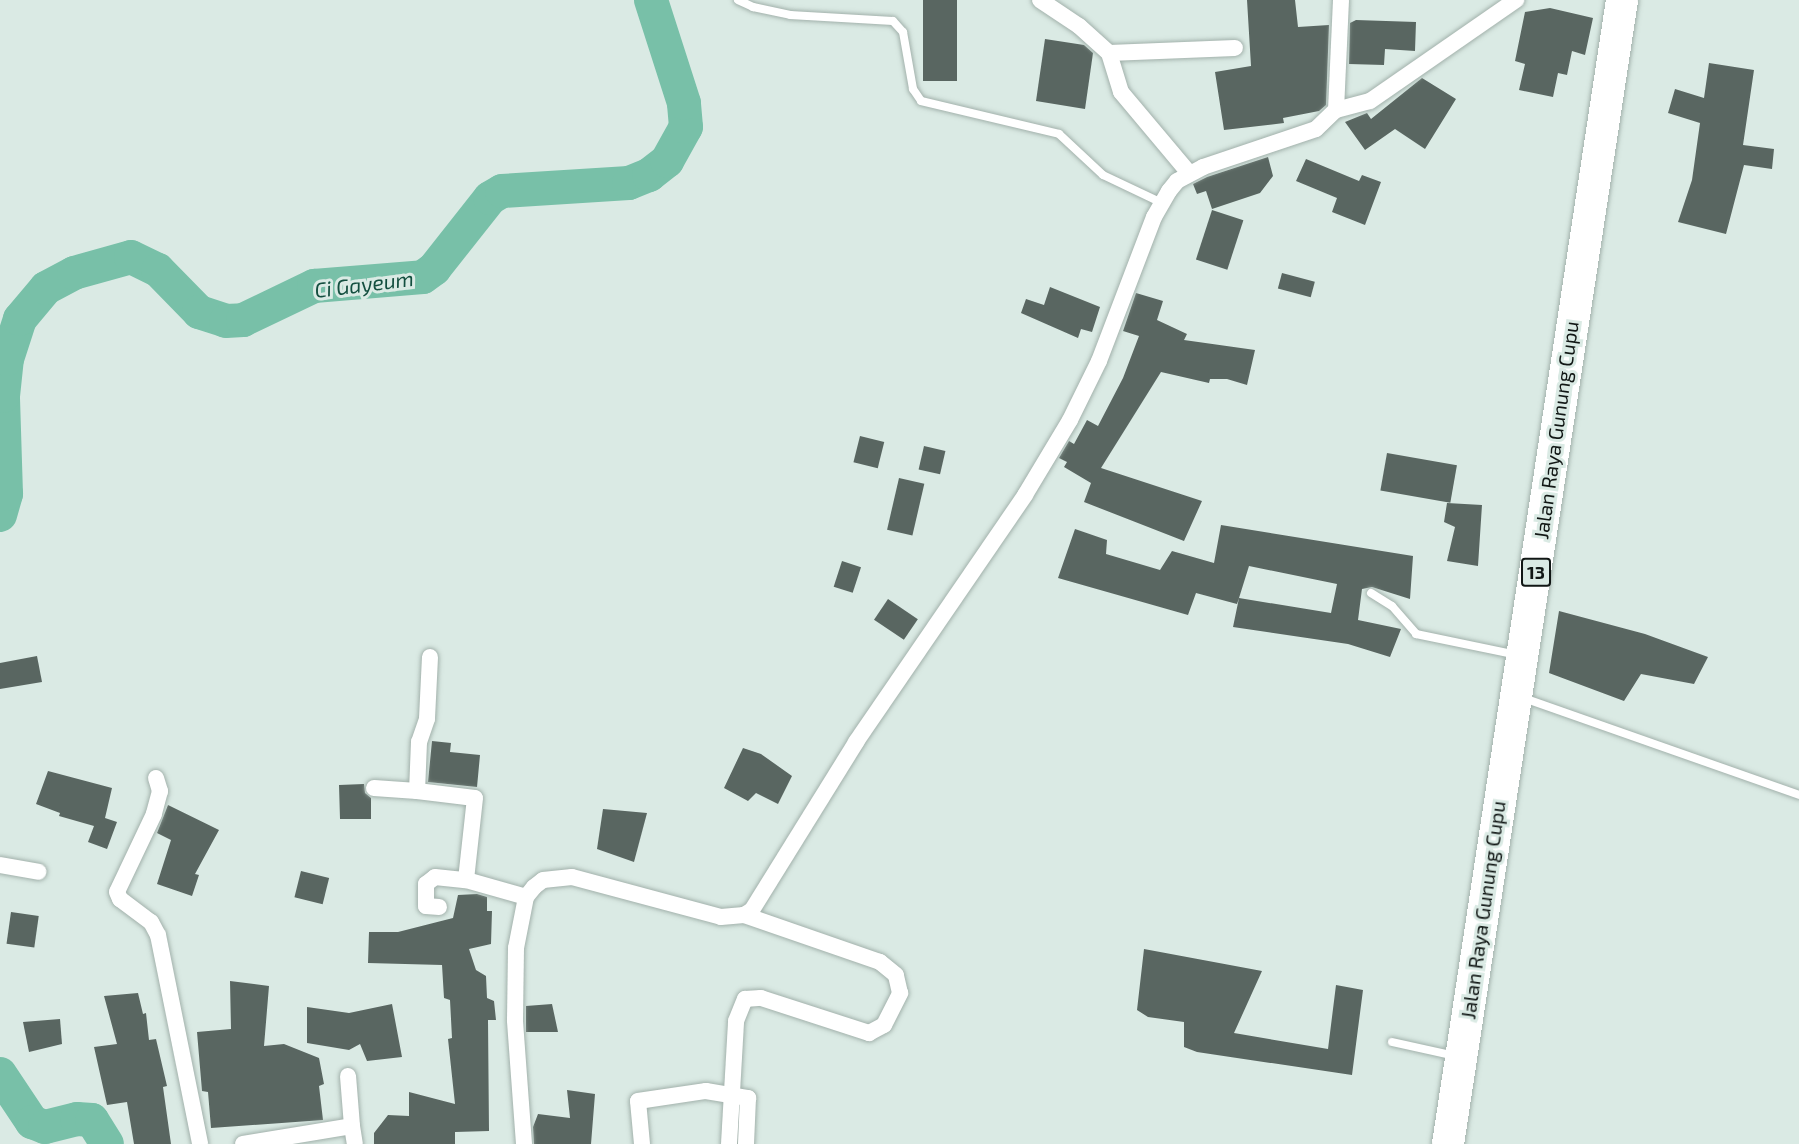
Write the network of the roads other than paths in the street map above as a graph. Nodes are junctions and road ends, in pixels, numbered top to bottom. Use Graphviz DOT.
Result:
graph roads {
  1 [pos="738,0"];
  2 [pos="1040,0"];
  3 [pos="1341,0"];
  4 [pos="1516,0"];
  5 [pos="1622,0"];
  6 [pos="1235,48"];
  7 [pos="1109,53"];
  8 [pos="1336,110"];
  9 [pos="1189,173"];
  10 [pos="1162,203"];
  11 [pos="1371,592"];
  12 [pos="1523,656"];
  13 [pos="430,657"];
  14 [pos="1515,695"];
  15 [pos="156,777"];
  16 [pos="374,788"];
  17 [pos="417,791"];
  18 [pos="1799,795"];
  19 [pos="0,866"];
  20 [pos="38,872"];
  21 [pos="466,880"];
  22 [pos="526,897"];
  23 [pos="439,907"];
  24 [pos="744,915"];
  25 [pos="1392,1042"];
  26 [pos="1461,1057"];
  27 [pos="348,1076"];
  28 [pos="738,1095"];
  29 [pos="352,1126"];
  30 [pos="200,1144"];
  31 [pos="243,1144"];
  32 [pos="355,1144"];
  33 [pos="524,1144"];
  34 [pos="642,1144"];
  35 [pos="729,1144"];
  36 [pos="746,1144"];
  37 [pos="1448,1144"];
  1 -- 10 [label="lane"];
  2 -- 7 [label="street"];
  3 -- 8 [label="street"];
  4 -- 8 [label="street"];
  5 -- 12 [label="highway, Jalan Raya Gunung Cupu / 13"];
  6 -- 7 [label="street"];
  7 -- 9 [label="street"];
  8 -- 9 [label="street"];
  9 -- 10 [label="street"];
  10 -- 24 [label="street"];
  11 -- 12 [label="lane"];
  12 -- 14 [label="highway, Jalan Raya Gunung Cupu / 13"];
  13 -- 17 [label="street"];
  14 -- 18 [label="lane"];
  14 -- 26 [label="highway, Jalan Raya Gunung Cupu / 13"];
  15 -- 30 [label="street"];
  16 -- 17 [label="street"];
  17 -- 21 [label="street"];
  19 -- 20 [label="street"];
  21 -- 22 [label="street"];
  21 -- 23 [label="street"];
  22 -- 24 [label="street"];
  22 -- 33 [label="street"];
  24 -- 28 [label="street"];
  25 -- 26 [label="lane"];
  26 -- 37 [label="highway, Jalan Raya Gunung Cupu / 13"];
  27 -- 29 [label="street"];
  28 -- 34 [label="street"];
  28 -- 35 [label="street"];
  28 -- 36 [label="street"];
  29 -- 31 [label="street"];
  29 -- 32 [label="street"];
}
